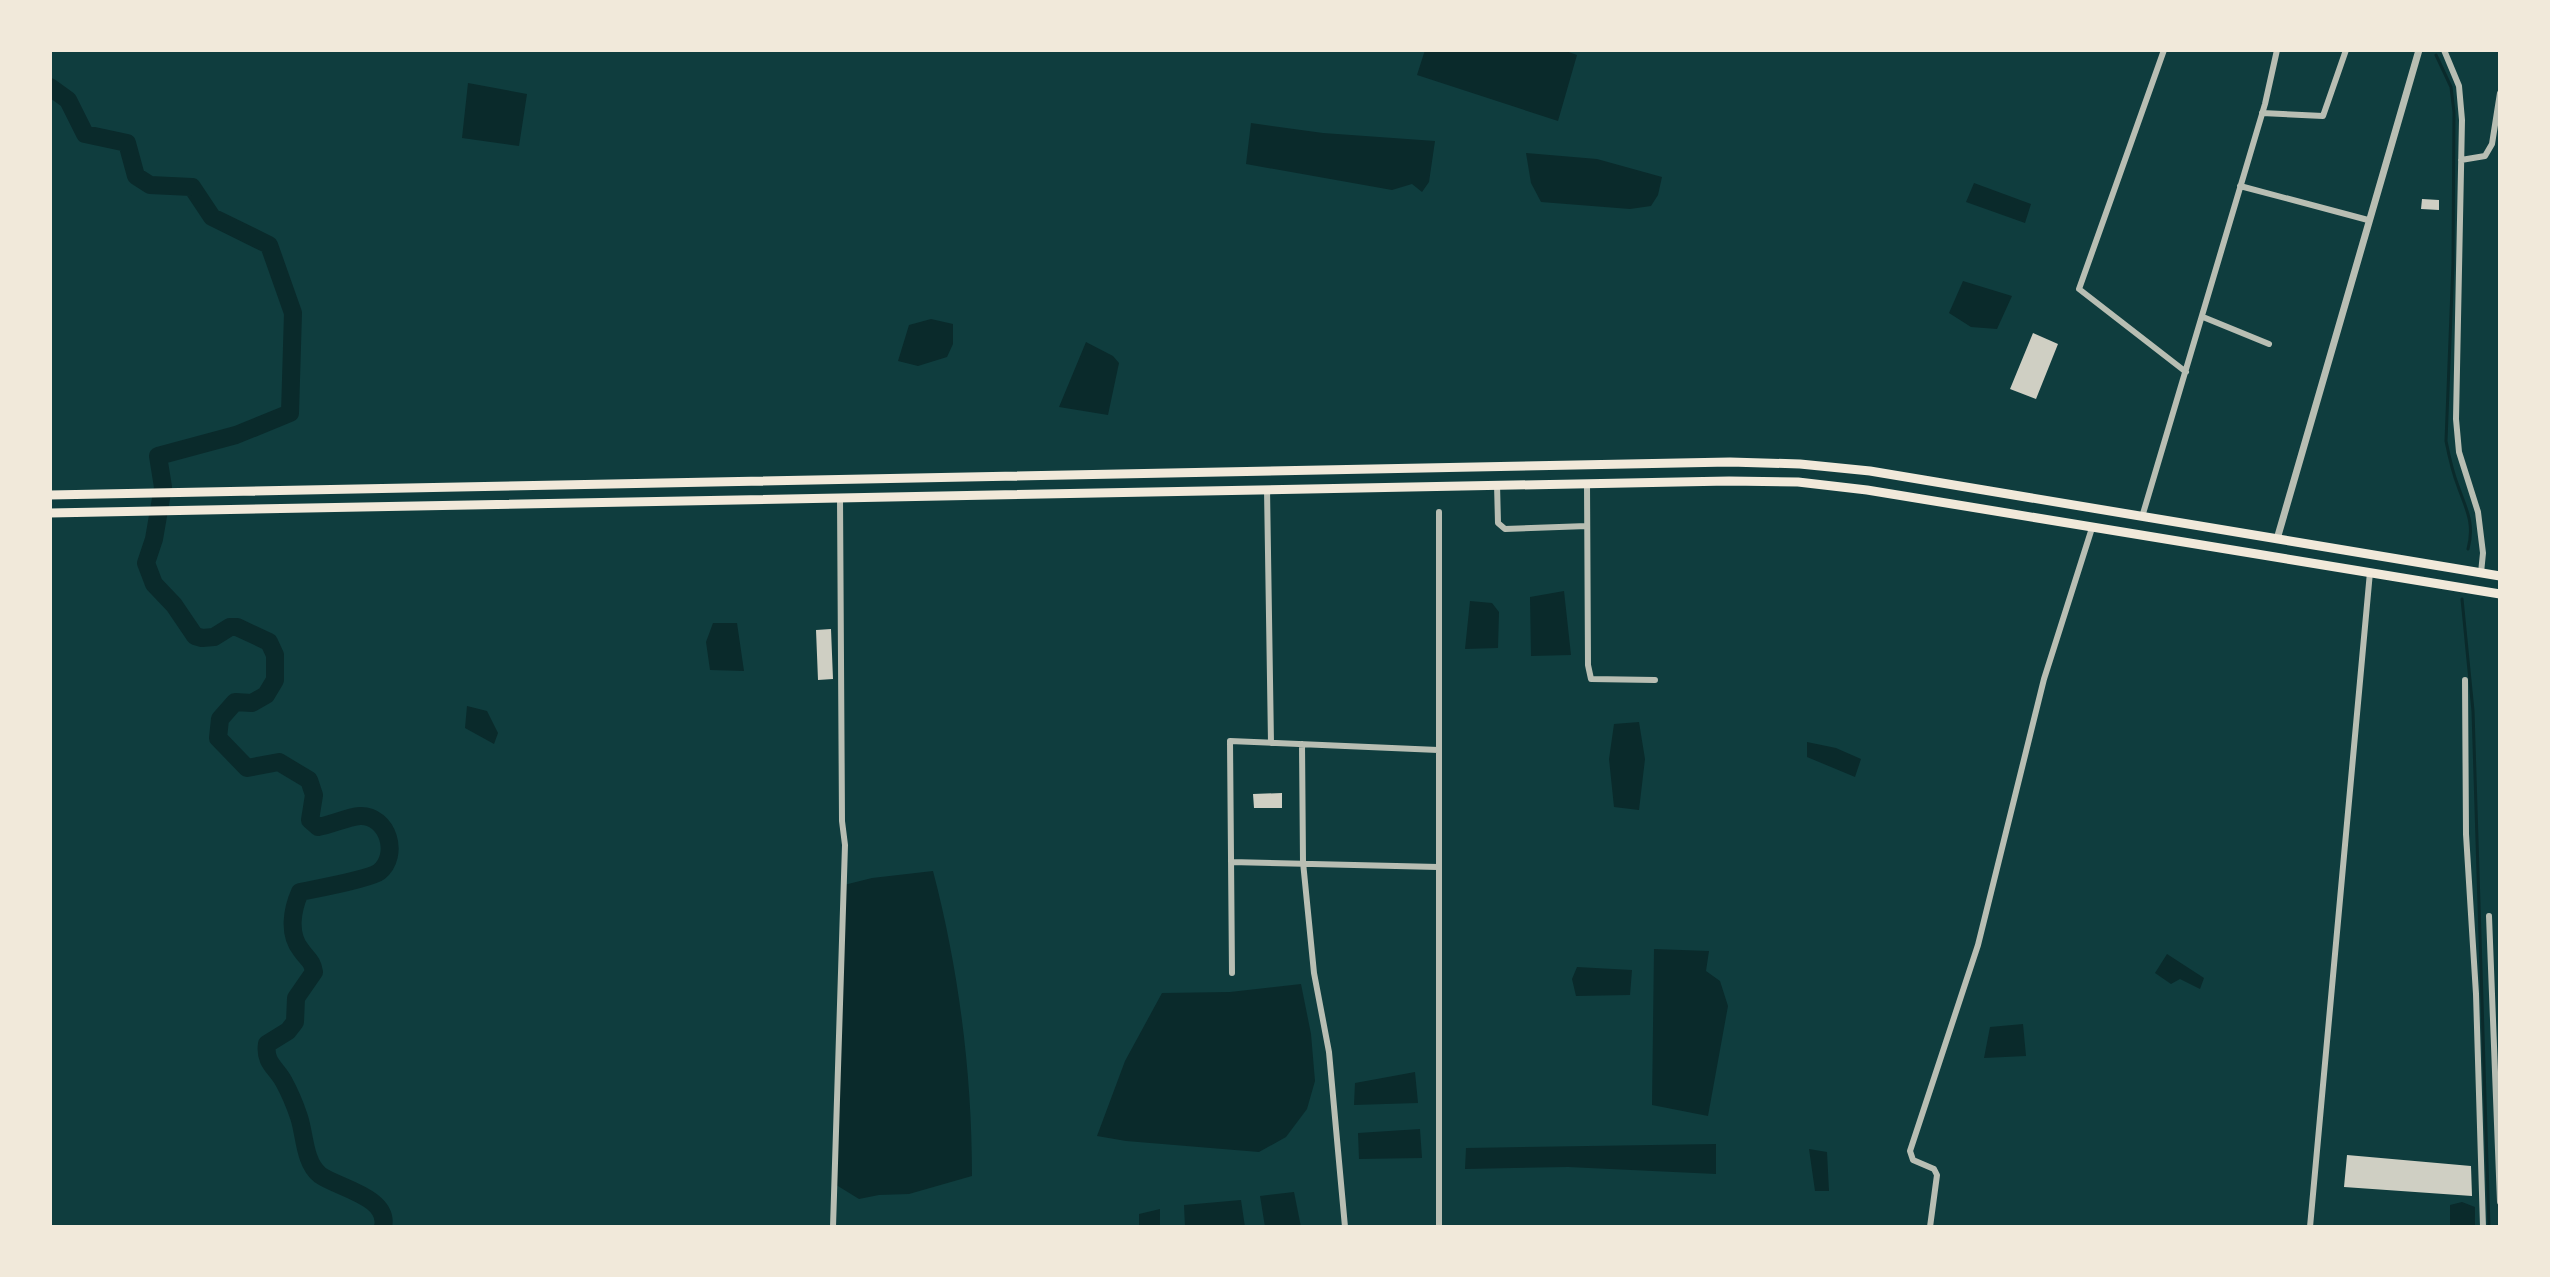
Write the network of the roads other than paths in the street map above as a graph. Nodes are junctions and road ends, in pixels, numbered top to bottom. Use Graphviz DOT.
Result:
graph roads {
  1 [pos="2164,50"];
  2 [pos="2277,50"];
  3 [pos="2346,50"];
  4 [pos="2444,50"];
  5 [pos="2418,51"];
  6 [pos="2500,93"];
  7 [pos="2262,113"];
  8 [pos="2461,160"];
  9 [pos="2240,186"];
  10 [pos="2368,220"];
  11 [pos="2203,317"];
  12 [pos="2269,344"];
  13 [pos="2186,372"];
  14 [pos="1321,470"];
  15 [pos="1587,483"];
  16 [pos="1497,484"];
  17 [pos="1322,488"];
  18 [pos="1267,489"];
  19 [pos="50,495"];
  20 [pos="840,498"];
  21 [pos="1439,512"];
  22 [pos="50,513"];
  23 [pos="2142,517"];
  24 [pos="1587,526"];
  25 [pos="2092,528"];
  26 [pos="2277,539"];
  27 [pos="2370,572"];
  28 [pos="2481,573"];
  29 [pos="2500,576"];
  30 [pos="2500,594"];
  31 [pos="1655,680"];
  32 [pos="2465,680"];
  33 [pos="1271,743"];
  34 [pos="1302,744"];
  35 [pos="1438,750"];
  36 [pos="1231,862"];
  37 [pos="1303,862"];
  38 [pos="1438,867"];
  39 [pos="2489,916"];
  40 [pos="1232,973"];
  41 [pos="2500,1202"];
  42 [pos="833,1227"];
  43 [pos="1345,1227"];
  44 [pos="1439,1227"];
  45 [pos="1930,1227"];
  46 [pos="2310,1227"];
  47 [pos="2483,1227"];
  1 -- 13 [label="street"];
  2 -- 7 [label="street"];
  3 -- 7 [label="street"];
  4 -- 8 [label="street"];
  5 -- 10 [label="street"];
  6 -- 8 [label="street"];
  7 -- 9 [label="street"];
  8 -- 28 [label="street"];
  9 -- 10 [label="street"];
  9 -- 11 [label="street"];
  10 -- 26 [label="street"];
  11 -- 12 [label="street"];
  11 -- 13 [label="street"];
  13 -- 23 [label="street"];
  14 -- 17 [label="highway"];
  14 -- 19 [label="highway"];
  14 -- 23 [label="highway"];
  15 -- 16 [label="highway"];
  15 -- 24 [label="street"];
  15 -- 25 [label="highway"];
  16 -- 17 [label="highway"];
  16 -- 24 [label="street"];
  17 -- 18 [label="highway"];
  18 -- 20 [label="highway"];
  18 -- 33 [label="street"];
  20 -- 22 [label="highway"];
  20 -- 42 [label="street"];
  21 -- 35 [label="street"];
  23 -- 26 [label="highway"];
  24 -- 31 [label="street"];
  25 -- 27 [label="highway"];
  25 -- 45 [label="street"];
  26 -- 28 [label="highway"];
  27 -- 30 [label="highway"];
  27 -- 46 [label="street"];
  28 -- 29 [label="highway"];
  32 -- 47 [label="street"];
  33 -- 34 [label="street"];
  33 -- 36 [label="street"];
  34 -- 35 [label="street"];
  34 -- 37 [label="street"];
  35 -- 38 [label="street"];
  36 -- 37 [label="street"];
  36 -- 40 [label="street"];
  37 -- 38 [label="street"];
  37 -- 43 [label="street"];
  38 -- 44 [label="street"];
  39 -- 41 [label="street"];
}
